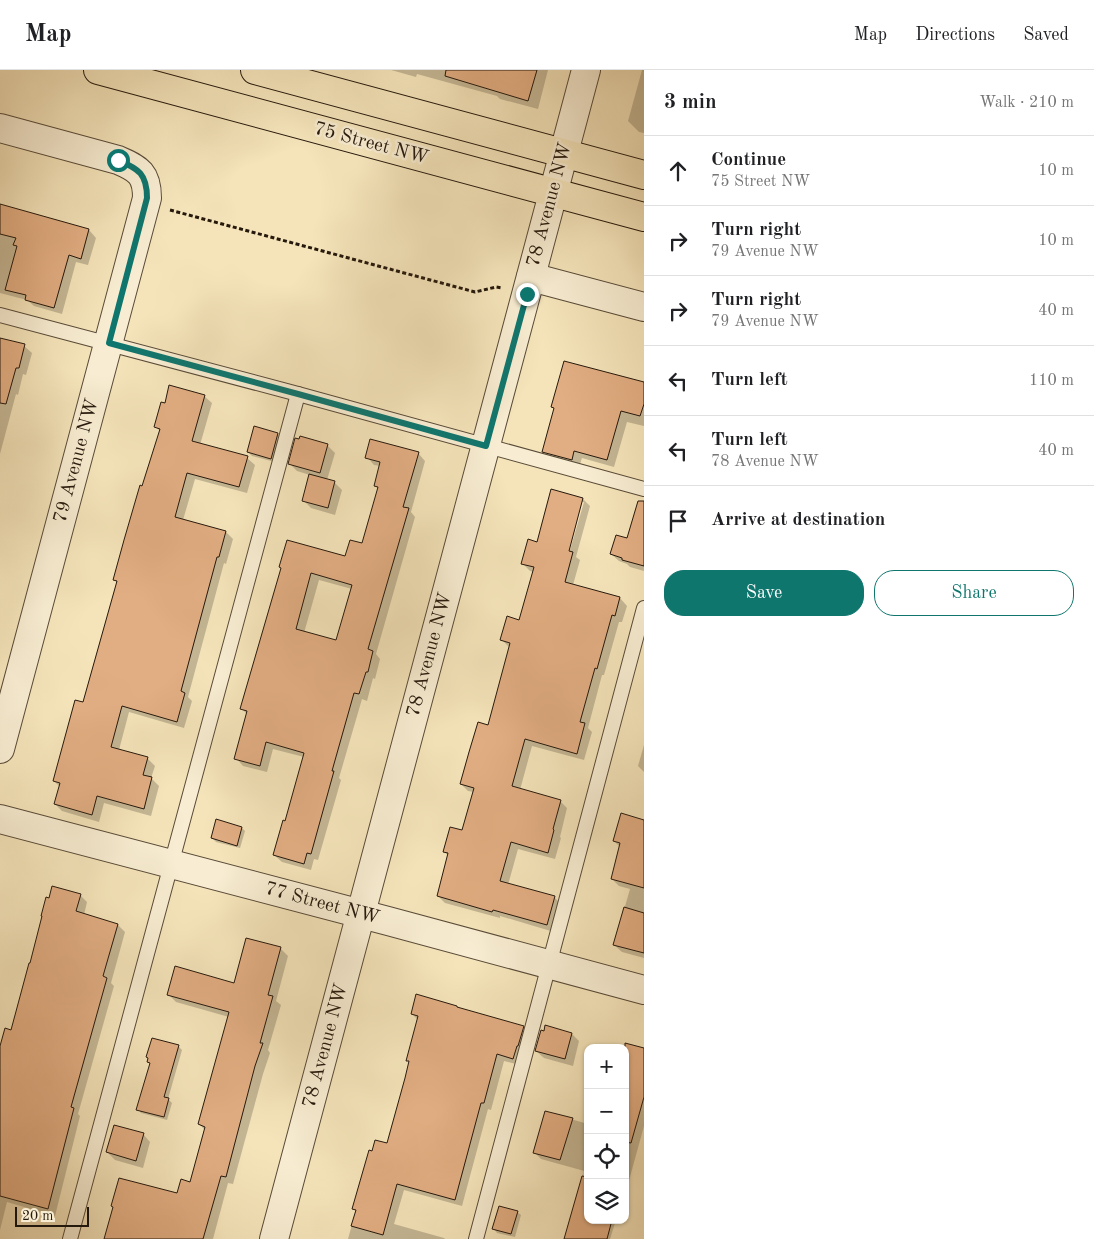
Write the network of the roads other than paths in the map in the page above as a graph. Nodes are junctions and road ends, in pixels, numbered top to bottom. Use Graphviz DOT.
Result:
graph roads {
  1 [pos="98,70"];
  2 [pos="255,70"];
  3 [pos="586,70"];
  4 [pos="0,128"];
  5 [pos="563,153"];
  6 [pos="644,175"];
  7 [pos="553,193"];
  8 [pos="644,217"];
  9 [pos="532,277"];
  10 [pos="644,307"];
  11 [pos="0,315"];
  12 [pos="109,343"];
  13 [pos="298,394"];
  14 [pos="486,446"];
  15 [pos="644,489"];
  16 [pos="644,608"];
  17 [pos="0,749"];
  18 [pos="0,819"];
  19 [pos="170,863"];
  20 [pos="361,914"];
  21 [pos="549,964"];
  22 [pos="644,990"];
  23 [pos="70,1239"];
  24 [pos="274,1239"];
  25 [pos="476,1239"];
  1 -- 7 [label="main road, 75 Street NW"];
  2 -- 5 [label="main road"];
  3 -- 5 [label="street, 78 Avenue NW"];
  4 -- 12 [label="street, 79 Avenue NW"];
  5 -- 6 [label="main road"];
  5 -- 7 [label="street, 78 Avenue NW"];
  7 -- 8 [label="main road, 75 Street NW"];
  7 -- 9 [label="street, 78 Avenue NW"];
  9 -- 10 [label="street"];
  9 -- 14 [label="street, 78 Avenue NW"];
  11 -- 12 [label="lane"];
  12 -- 13 [label="lane"];
  12 -- 17 [label="street, 79 Avenue NW"];
  13 -- 14 [label="lane"];
  13 -- 19 [label="lane"];
  14 -- 15 [label="lane"];
  14 -- 20 [label="street, 78 Avenue NW"];
  16 -- 21 [label="lane"];
  18 -- 19 [label="street, 77 Street NW"];
  19 -- 20 [label="street, 77 Street NW"];
  19 -- 23 [label="lane"];
  20 -- 21 [label="street, 77 Street NW"];
  20 -- 24 [label="street, 78 Avenue NW"];
  21 -- 22 [label="street, 77 Street NW"];
  21 -- 25 [label="lane"];
}
